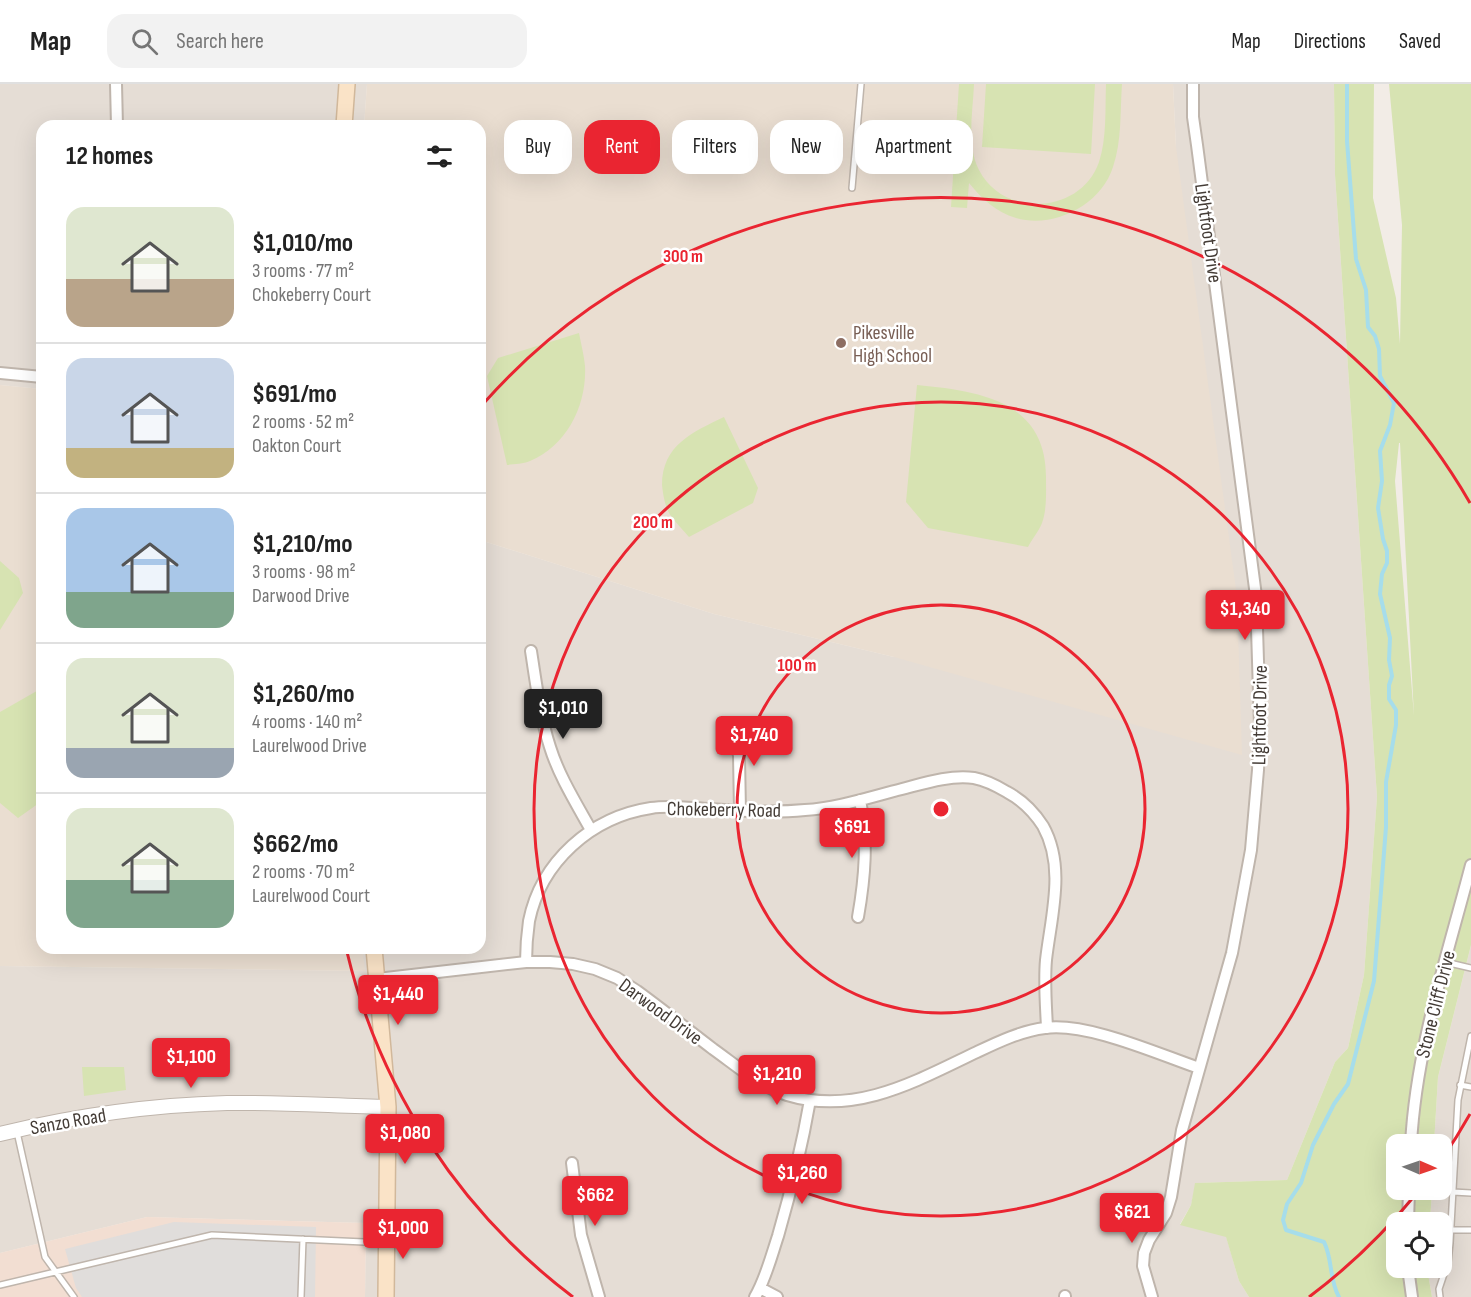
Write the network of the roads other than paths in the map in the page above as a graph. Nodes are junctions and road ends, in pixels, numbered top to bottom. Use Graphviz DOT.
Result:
graph roads {
  1 [pos="116,84"];
  2 [pos="347,84"];
  3 [pos="861,84"];
  4 [pos="1193,84"];
  5 [pos="117,120"];
  6 [pos="344,120"];
  7 [pos="852,188"];
  8 [pos="0,374"];
  9 [pos="36,377"];
  10 [pos="531,651"];
  11 [pos="733,726"];
  12 [pos="860,800"];
  13 [pos="740,811"];
  14 [pos="591,830"];
  15 [pos="1471,865"];
  16 [pos="858,917"];
  17 [pos="375,954"];
  18 [pos="526,962"];
  19 [pos="1445,962"];
  20 [pos="1471,968"];
  21 [pos="377,979"];
  22 [pos="1047,1028"];
  23 [pos="1471,1036"];
  24 [pos="1198,1068"];
  25 [pos="1460,1085"];
  26 [pos="1471,1087"];
  27 [pos="810,1100"];
  28 [pos="388,1107"];
  29 [pos="16,1130"];
  30 [pos="0,1134"];
  31 [pos="1412,1134"];
  32 [pos="572,1163"];
  33 [pos="1453,1192"];
  34 [pos="1471,1193"];
  35 [pos="1452,1212"];
  36 [pos="1452,1230"];
  37 [pos="1471,1230"];
  38 [pos="303,1239"];
  39 [pos="387,1244"];
  40 [pos="55,1272"];
  41 [pos="1409,1278"];
  42 [pos="1443,1278"];
  43 [pos="0,1285"];
  44 [pos="758,1292"];
  45 [pos="74,1297"];
  46 [pos="301,1297"];
  47 [pos="386,1297"];
  48 [pos="599,1297"];
  49 [pos="777,1297"];
  50 [pos="1152,1297"];
  51 [pos="1412,1297"];
  52 [pos="1440,1297"];
  1 -- 5 [label="street"];
  2 -- 6 [label="main road"];
  3 -- 7 [label="lane"];
  4 -- 24 [label="street, Lightfoot Drive"];
  8 -- 9 [label="street"];
  10 -- 14 [label="street"];
  11 -- 13 [label="street"];
  12 -- 13 [label="street, Chokeberry Road"];
  12 -- 16 [label="street"];
  12 -- 22 [label="street, Chokeberry Road"];
  13 -- 14 [label="street, Chokeberry Road"];
  14 -- 18 [label="street, Chokeberry Road"];
  15 -- 19 [label="street, Stone Cliff Drive"];
  17 -- 21 [label="main road"];
  18 -- 21 [label="street, Darwood Drive"];
  18 -- 27 [label="street, Darwood Drive"];
  19 -- 20 [label="lane"];
  19 -- 31 [label="street, Stone Cliff Drive"];
  21 -- 28 [label="main road"];
  22 -- 24 [label="street, Darwood Drive"];
  22 -- 27 [label="street, Darwood Drive"];
  23 -- 25 [label="lane"];
  24 -- 50 [label="street, Lightfoot Drive"];
  25 -- 26 [label="lane"];
  25 -- 33 [label="lane"];
  27 -- 44 [label="street"];
  28 -- 29 [label="street, Sanzo Road"];
  28 -- 39 [label="main road"];
  29 -- 30 [label="street, Sanzo Road"];
  29 -- 40 [label="lane"];
  32 -- 48 [label="street"];
  33 -- 34 [label="lane"];
  33 -- 35 [label="lane"];
  36 -- 37 [label="lane"];
  38 -- 39 [label="lane"];
  38 -- 40 [label="lane"];
  38 -- 46 [label="lane"];
  39 -- 47 [label="main road"];
  40 -- 43 [label="lane"];
  40 -- 45 [label="lane"];
  41 -- 51 [label="street"];
  42 -- 52 [label="lane"];
  44 -- 49 [label="street"];
}
